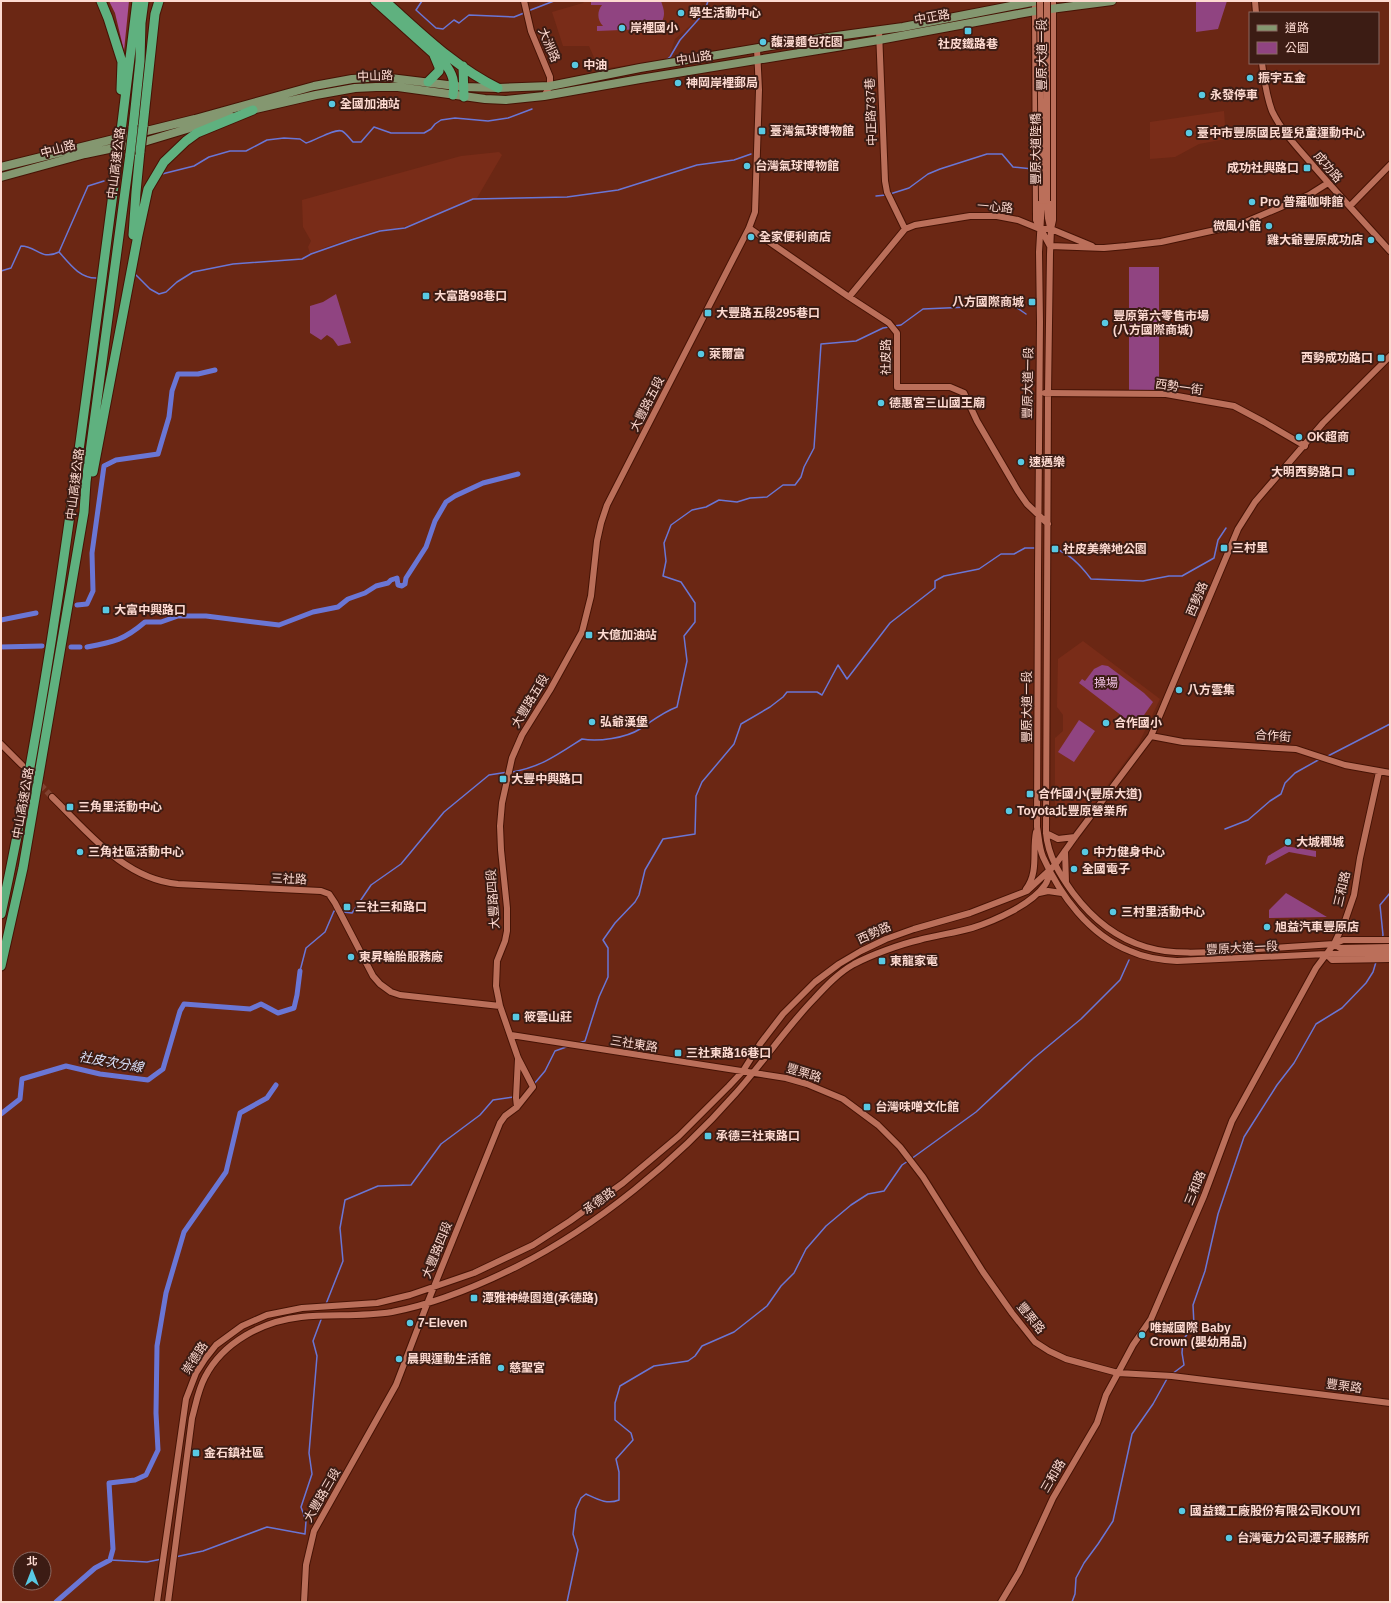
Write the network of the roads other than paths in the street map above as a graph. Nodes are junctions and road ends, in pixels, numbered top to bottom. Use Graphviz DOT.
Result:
graph roads {
  1 [pos="101,1"];
  2 [pos="137,1"];
  3 [pos="144,1"];
  4 [pos="159,1"];
  5 [pos="375,1"];
  6 [pos="385,1"];
  7 [pos="524,1"];
  8 [pos="1036,1"];
  9 [pos="1040,1"];
  10 [pos="1047,1"];
  11 [pos="1053,1"];
  12 [pos="1112,1"];
  13 [pos="1255,1"];
  14 [pos="1053,10"];
  15 [pos="1036,11"];
  16 [pos="1256,12"];
  17 [pos="878,31"];
  18 [pos="879,40"];
  19 [pos="757,49"];
  20 [pos="434,54"];
  21 [pos="758,60"];
  22 [pos="1262,64"];
  23 [pos="463,66"];
  24 [pos="428,82"];
  25 [pos="550,86"];
  26 [pos="464,87"];
  27 [pos="498,88"];
  28 [pos="453,91"];
  29 [pos="544,96"];
  30 [pos="464,97"];
  31 [pos="253,110"];
  32 [pos="123,113"];
  33 [pos="1390,165"];
  34 [pos="1,167"];
  35 [pos="1,176"];
  36 [pos="1328,183"];
  37 [pos="1045,201"];
  38 [pos="1350,206"];
  39 [pos="749,228"];
  40 [pos="905,229"];
  41 [pos="1040,229"];
  42 [pos="1051,229"];
  43 [pos="1050,246"];
  44 [pos="1097,248"];
  45 [pos="1390,251"];
  46 [pos="130,280"];
  47 [pos="849,297"];
  48 [pos="1390,356"];
  49 [pos="1039,393"];
  50 [pos="1048,393"];
  51 [pos="1305,446"];
  52 [pos="84,512"];
  53 [pos="1038,514"];
  54 [pos="1048,524"];
  55 [pos="1151,736"];
  56 [pos="1,744"];
  57 [pos="512,758"];
  58 [pos="22,766"];
  59 [pos="1379,772"];
  60 [pos="1390,773"];
  61 [pos="52,797"];
  62 [pos="1037,827"];
  63 [pos="1046,833"];
  64 [pos="1075,837"];
  65 [pos="1065,851"];
  66 [pos="1055,865"];
  67 [pos="1050,870"];
  68 [pos="1066,884"];
  69 [pos="1039,893"];
  70 [pos="1062,893"];
  71 [pos="1021,894"];
  72 [pos="1,914"];
  73 [pos="1390,940"];
  74 [pos="1334,944"];
  75 [pos="1390,947"];
  76 [pos="1375,950"];
  77 [pos="1390,953"];
  78 [pos="1326,954"];
  79 [pos="1390,959"];
  80 [pos="1,966"];
  81 [pos="500,1006"];
  82 [pos="511,1036"];
  83 [pos="518,1058"];
  84 [pos="743,1071"];
  85 [pos="754,1073"];
  86 [pos="517,1107"];
  87 [pos="433,1288"];
  88 [pos="427,1304"];
  89 [pos="1118,1373"];
  90 [pos="1390,1403"];
  91 [pos="385,1407"];
  92 [pos="157,1602"];
  93 [pos="168,1602"];
  94 [pos="304,1602"];
  95 [pos="1001,1602"];
  1 -- 32 [label="highway"];
  2 -- 32 [label="highway, 中山高速公路"];
  3 -- 52 [label="highway, 中山高速公路, bridge"];
  4 -- 46 [label="highway, bridge"];
  5 -- 20 [label="highway"];
  6 -- 23 [label="highway"];
  7 -- 25 [label="street, 大洲路"];
  8 -- 15 [label="street, 豐原大道一段"];
  8 -- 17 [label="main road, 中正路"];
  9 -- 37 [label="street, 豐原大道陸橋, bridge"];
  10 -- 37 [label="street, 豐原大道陸橋, bridge"];
  11 -- 14 [label="street, 豐原大道一段"];
  12 -- 14 [label="main road, 中正路"];
  13 -- 16 [label="street"];
  14 -- 15 [label="main road, 中正路"];
  14 -- 42 [label="street, 豐原大道一段"];
  15 -- 18 [label="main road, 中正路"];
  15 -- 41 [label="street, 豐原大道一段"];
  17 -- 18 [label="street, 中正路737巷"];
  17 -- 19 [label="main road, 中正路"];
  18 -- 21 [label="main road, 中正路"];
  18 -- 40 [label="street, 中正路737巷"];
  19 -- 21 [label="street, 大豐路五段"];
  19 -- 25 [label="main road, 中山路"];
  20 -- 24 [label="highway"];
  20 -- 28 [label="highway"];
  21 -- 29 [label="main road, 中山路"];
  21 -- 39 [label="street, 大豐路五段"];
  22 -- 36 [label="street, 成功路"];
  23 -- 26 [label="highway"];
  23 -- 27 [label="highway"];
  24 -- 28 [label="main road, 中山路"];
  24 -- 34 [label="main road, 中山路"];
  25 -- 27 [label="main road, 中山路"];
  25 -- 29 [label="street"];
  26 -- 27 [label="main road, 中山路"];
  26 -- 28 [label="main road, 中山路"];
  26 -- 30 [label="highway"];
  28 -- 30 [label="main road, 中山路"];
  28 -- 31 [label="main road, 中山路"];
  29 -- 30 [label="main road, 中山路"];
  31 -- 35 [label="main road, 中山路"];
  31 -- 46 [label="highway"];
  32 -- 72 [label="highway, 中山高速公路, bridge"];
  33 -- 38 [label="street"];
  36 -- 38 [label="street, 成功路"];
  36 -- 44 [label="street"];
  37 -- 41 [label="street, 豐原大道一段"];
  37 -- 42 [label="street, 豐原大道一段"];
  38 -- 45 [label="street, 成功路"];
  39 -- 47 [label="street, 社皮路"];
  39 -- 57 [label="street, 大豐路五段"];
  40 -- 41 [label="street, 一心路"];
  40 -- 47 [label="street"];
  41 -- 42 [label="street"];
  41 -- 43 [label="street"];
  41 -- 49 [label="street, 豐原大道一段"];
  42 -- 43 [label="street, 豐原大道一段"];
  42 -- 44 [label="street"];
  43 -- 44 [label="street"];
  43 -- 50 [label="street, 豐原大道一段"];
  46 -- 52 [label="highway"];
  47 -- 53 [label="street, 社皮路"];
  48 -- 51 [label="street, 西勢路"];
  49 -- 50 [label="street, 西勢一街"];
  49 -- 53 [label="street, 豐原大道一段"];
  50 -- 51 [label="street, 西勢一街"];
  50 -- 54 [label="street, 豐原大道一段"];
  51 -- 55 [label="street, 西勢路"];
  52 -- 80 [label="highway, 中山高速公路"];
  53 -- 54 [label="street, 社皮路"];
  53 -- 62 [label="street, 豐原大道一段"];
  54 -- 63 [label="street, 豐原大道一段"];
  55 -- 59 [label="street, 合作街"];
  55 -- 64 [label="street, 西勢路"];
  56 -- 58 [label="street"];
  57 -- 81 [label="street, 大豐路四段"];
  59 -- 60 [label="street, 合作街"];
  59 -- 74 [label="street, 三和路"];
  61 -- 81 [label="street, 三社路"];
  62 -- 67 [label="street, 豐原大道一段"];
  62 -- 71 [label="street"];
  63 -- 64 [label="street"];
  63 -- 66 [label="street, 豐原大道一段"];
  64 -- 65 [label="street, 西勢路"];
  65 -- 66 [label="street, 西勢路"];
  65 -- 68 [label="street"];
  66 -- 67 [label="street, 西勢路"];
  66 -- 68 [label="street, 豐原大道一段"];
  67 -- 69 [label="street, 西勢路"];
  67 -- 70 [label="street, 豐原大道一段"];
  67 -- 71 [label="street, 西勢路"];
  68 -- 74 [label="street, 豐原大道一段"];
  69 -- 70 [label="street"];
  69 -- 85 [label="street, 西勢路"];
  70 -- 78 [label="street, 豐原大道一段"];
  71 -- 84 [label="street, 西勢路"];
  73 -- 74 [label="street, 豐原大道一段"];
  74 -- 76 [label="street, 豐原大道一段"];
  74 -- 78 [label="street, 三和路"];
  75 -- 76 [label="street"];
  76 -- 77 [label="street"];
  76 -- 78 [label="street, 豐原大道一段"];
  78 -- 79 [label="street, 豐原大道一段"];
  78 -- 89 [label="street, 三和路"];
  81 -- 82 [label="street, 大豐路四段"];
  82 -- 83 [label="street, 大豐路四段"];
  82 -- 84 [label="street, 三社東路"];
  83 -- 86 [label="street, 大豐路四段"];
  83 -- 86 [label="street, 大豐路四段"];
  84 -- 85 [label="street, 三社東路"];
  84 -- 87 [label="street, 承德路"];
  85 -- 88 [label="street, 承德路"];
  85 -- 89 [label="street, 豐栗路"];
  86 -- 87 [label="street, 大豐路四段"];
  87 -- 88 [label="street, 大豐路四段"];
  87 -- 92 [label="street, 崇德路"];
  88 -- 91 [label="street, 大豐路四段"];
  88 -- 93 [label="street, 崇德路"];
  89 -- 90 [label="street, 豐栗路"];
  89 -- 95 [label="street, 三和路"];
  91 -- 94 [label="street, 大豐路三段"];
}
